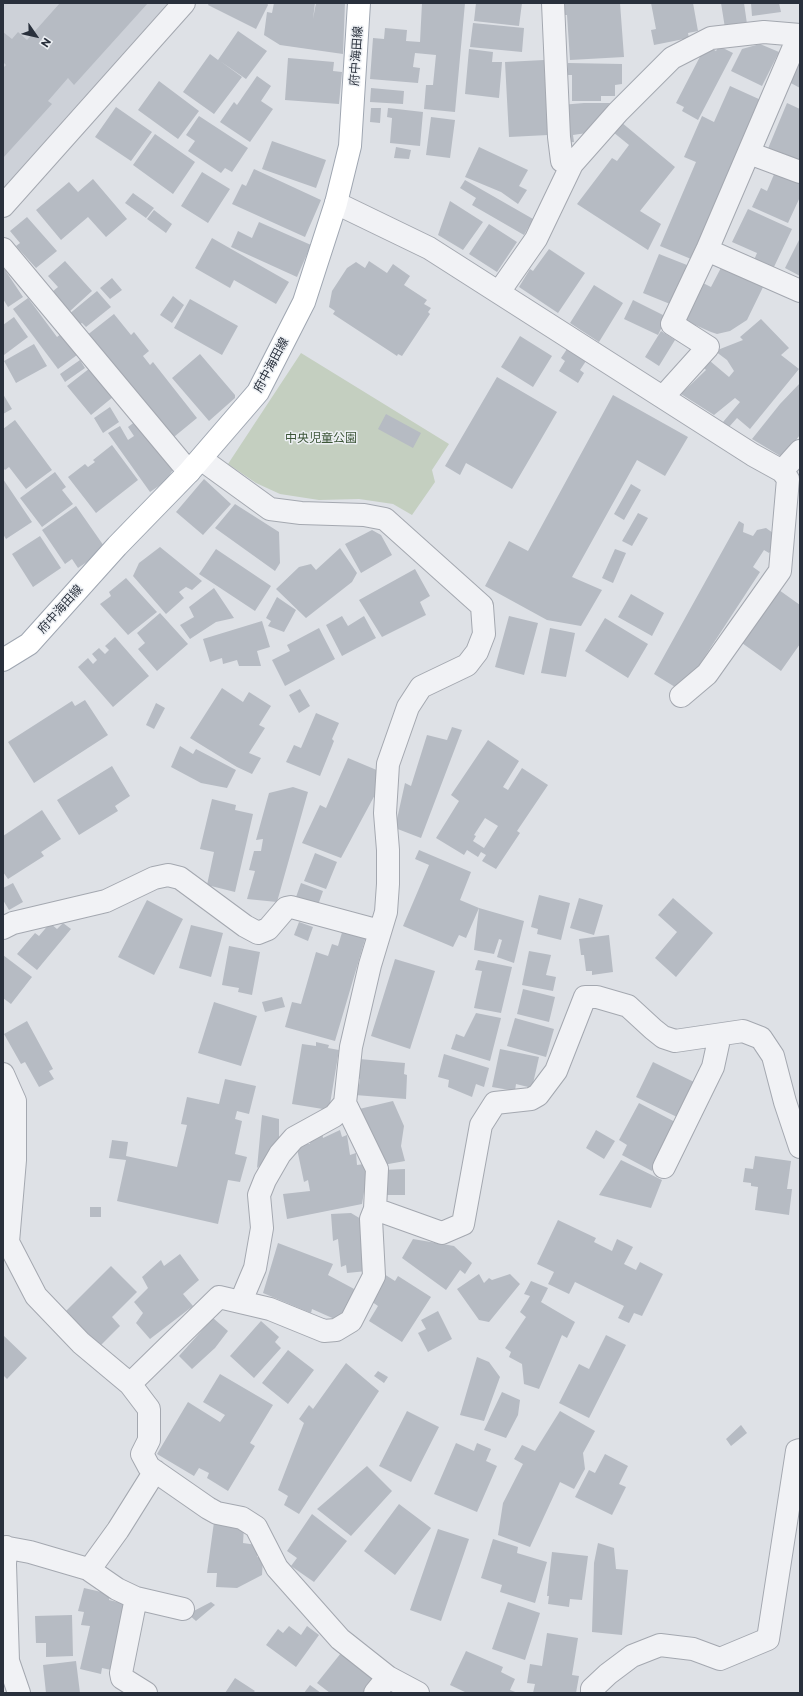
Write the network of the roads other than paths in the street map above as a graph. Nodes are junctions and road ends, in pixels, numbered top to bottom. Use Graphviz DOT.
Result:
graph roads {
  1 [pos="184,3"];
  2 [pos="359,3"];
  3 [pos="553,3"];
  4 [pos="800,35"];
  5 [pos="749,153"];
  6 [pos="572,164"];
  7 [pos="800,172"];
  8 [pos="336,203"];
  9 [pos="3,206"];
  10 [pos="3,249"];
  11 [pos="707,250"];
  12 [pos="800,291"];
  13 [pos="499,292"];
  14 [pos="663,397"];
  15 [pos="800,451"];
  16 [pos="195,466"];
  17 [pos="782,471"];
  18 [pos="3,660"];
  19 [pos="681,696"];
  20 [pos="3,928"];
  21 [pos="380,931"];
  22 [pos="720,1035"];
  23 [pos="3,1074"];
  24 [pos="345,1103"];
  25 [pos="9,1123"];
  26 [pos="800,1147"];
  27 [pos="664,1166"];
  28 [pos="376,1209"];
  29 [pos="241,1301"];
  30 [pos="130,1384"];
  31 [pos="800,1450"];
  32 [pos="155,1471"];
  33 [pos="5,1547"];
  34 [pos="88,1569"];
  35 [pos="136,1598"];
  36 [pos="183,1609"];
  37 [pos="381,1685"];
  38 [pos="19,1693"];
  39 [pos="146,1693"];
  40 [pos="418,1693"];
  41 [pos="592,1693"];
  1 -- 9 [label="street"];
  2 -- 8 [label="main road, 府中海田線"];
  3 -- 6 [label="street"];
  4 -- 5 [label="street"];
  4 -- 6 [label="street"];
  5 -- 7 [label="street"];
  5 -- 11 [label="street"];
  6 -- 13 [label="street"];
  8 -- 13 [label="street"];
  8 -- 16 [label="main road, 府中海田線"];
  10 -- 16 [label="street"];
  11 -- 12 [label="street"];
  11 -- 14 [label="street"];
  13 -- 14 [label="street"];
  14 -- 17 [label="street"];
  15 -- 17 [label="street"];
  16 -- 18 [label="main road, 府中海田線"];
  16 -- 21 [label="street"];
  17 -- 19 [label="street"];
  20 -- 21 [label="street"];
  21 -- 24 [label="street"];
  22 -- 26 [label="street"];
  22 -- 27 [label="street"];
  22 -- 28 [label="street"];
  23 -- 25 [label="street"];
  24 -- 28 [label="street"];
  24 -- 29 [label="street"];
  25 -- 30 [label="street"];
  28 -- 29 [label="street"];
  29 -- 30 [label="street"];
  30 -- 32 [label="street"];
  31 -- 41 [label="street"];
  32 -- 34 [label="street"];
  32 -- 37 [label="street"];
  33 -- 34 [label="street"];
  33 -- 38 [label="street"];
  34 -- 35 [label="street"];
  35 -- 36 [label="street"];
  35 -- 39 [label="street"];
  37 -- 40 [label="street"];
}
